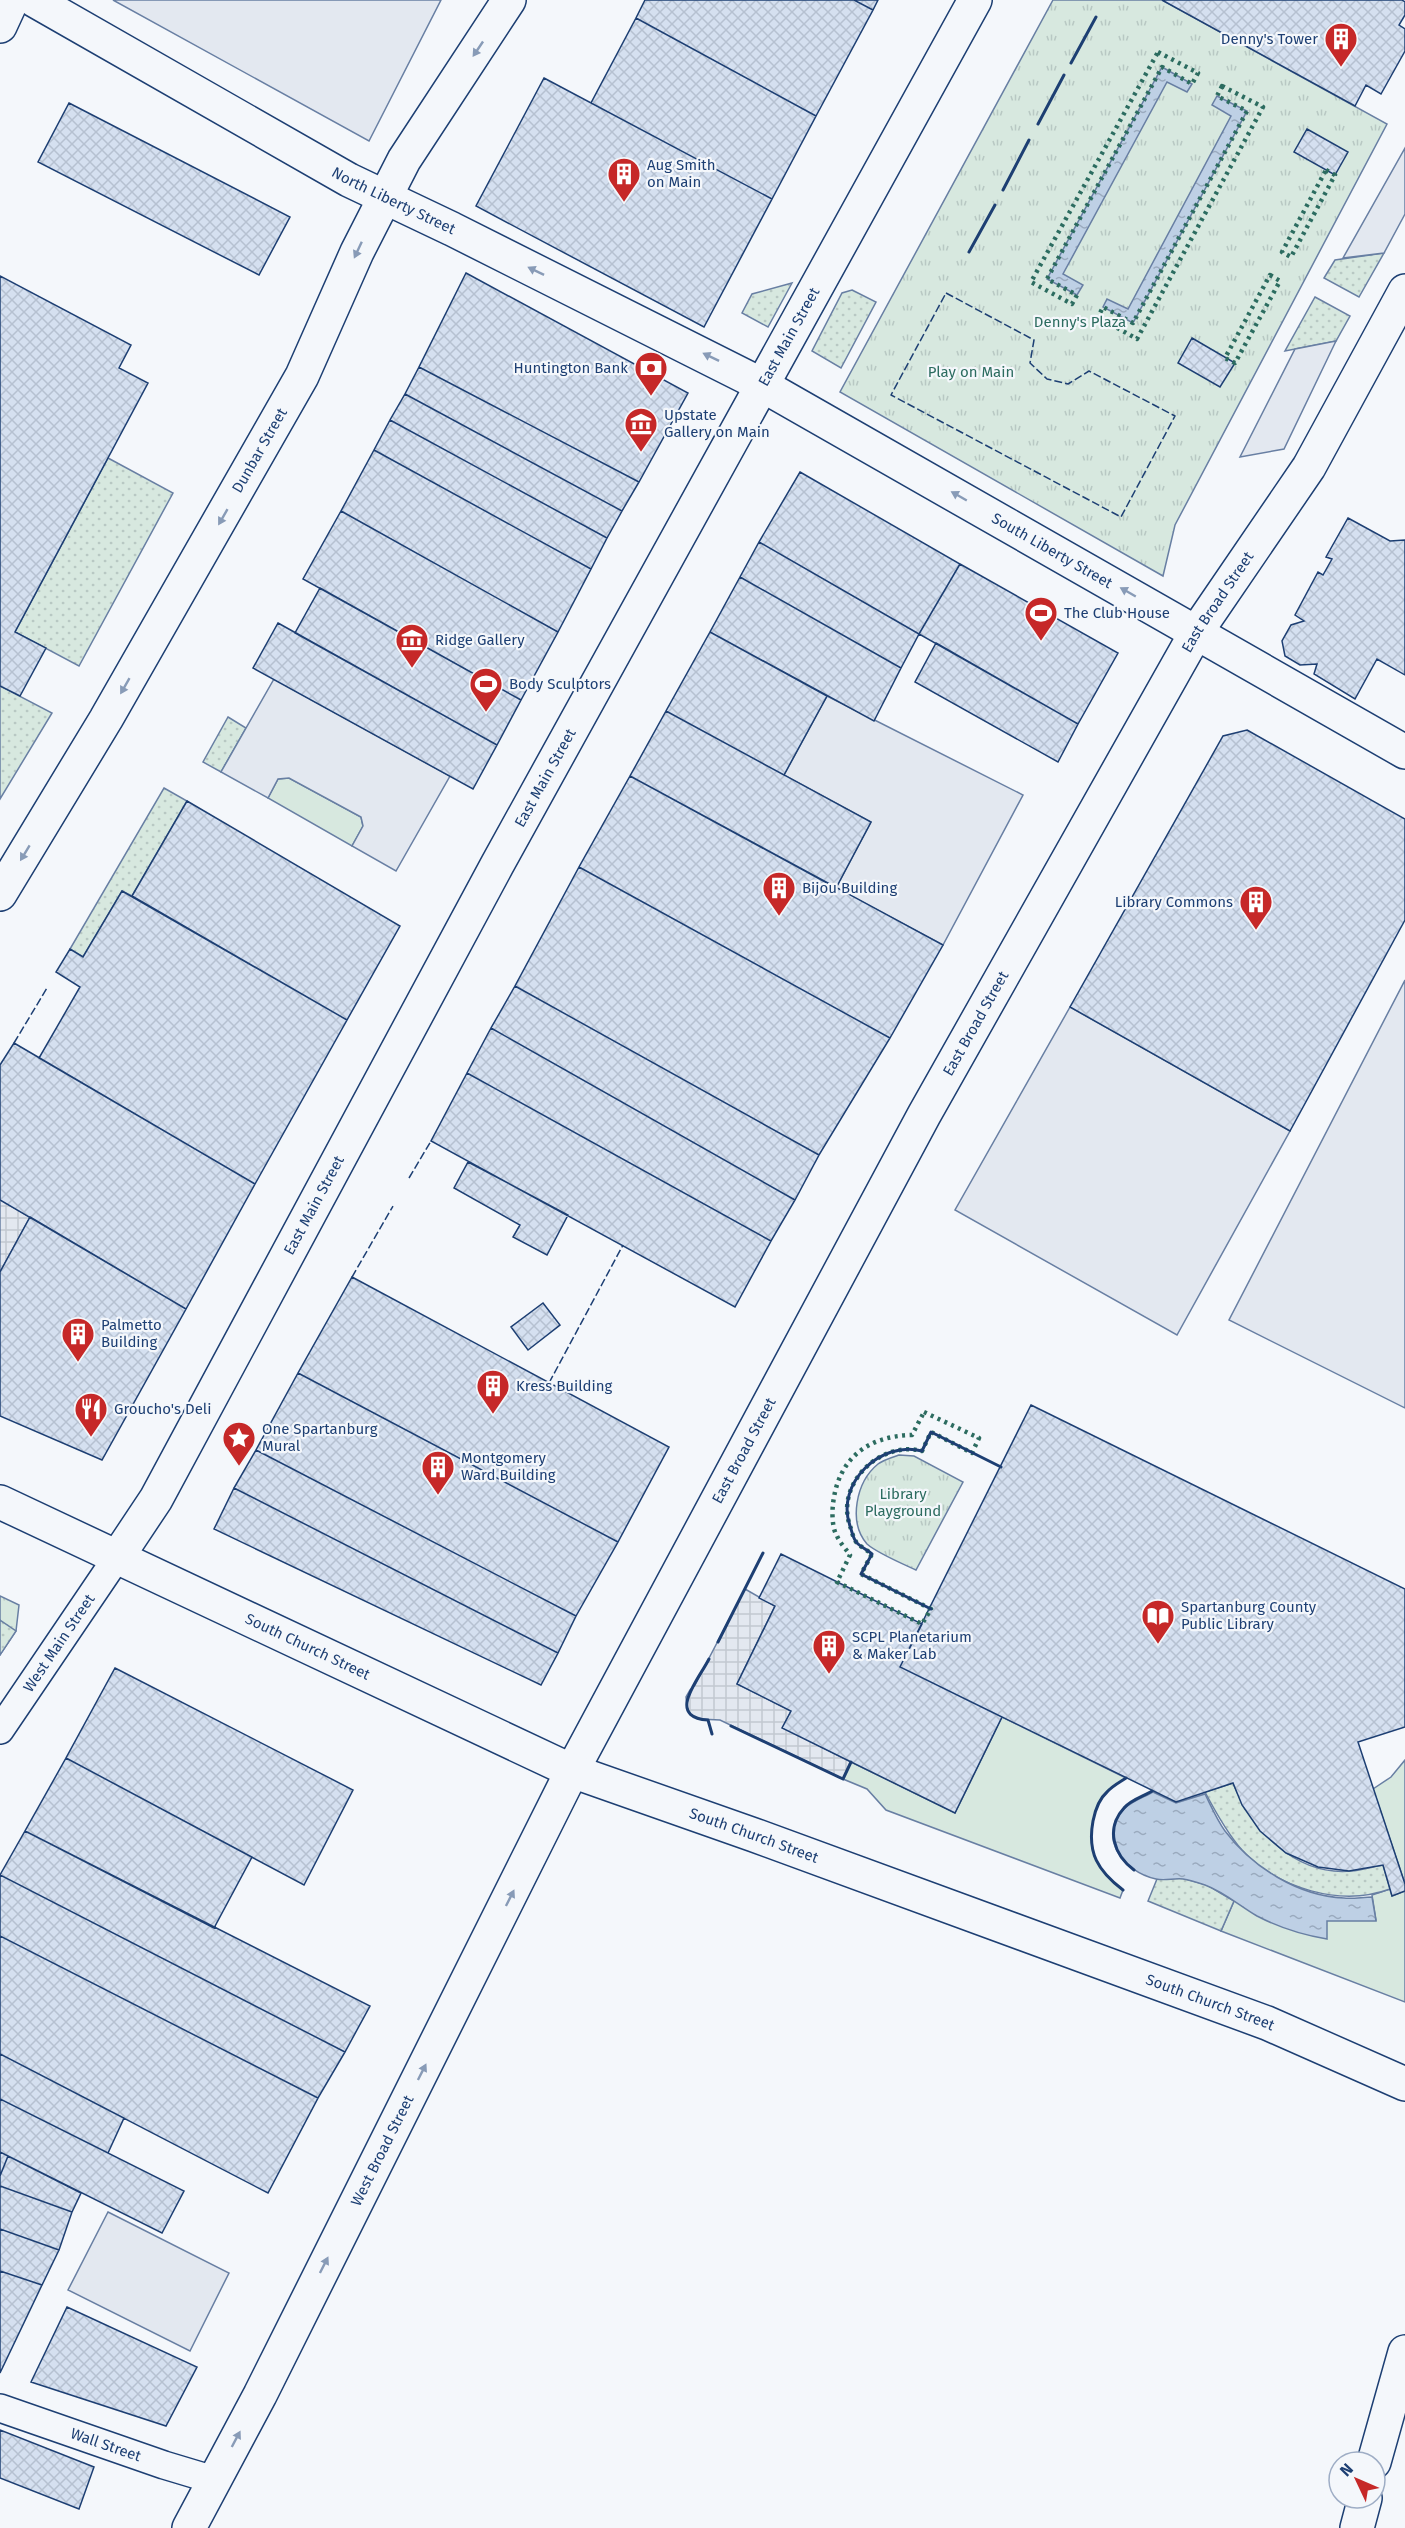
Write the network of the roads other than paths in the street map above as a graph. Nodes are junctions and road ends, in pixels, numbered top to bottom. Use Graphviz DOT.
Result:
graph roads {
  1 [pos="12,0"];
  2 [pos="34,0"];
  3 [pos="509,0"];
  4 [pos="975,0"];
  5 [pos="0,26"];
  6 [pos="384,197"];
  7 [pos="1405,291"];
  8 [pos="762,385"];
  9 [pos="1197,631"];
  10 [pos="1405,752"];
  11 [pos="0,894"];
  12 [pos="0,1502"];
  13 [pos="117,1556"];
  14 [pos="0,1730"];
  15 [pos="572,1771"];
  16 [pos="1405,2084"];
  17 [pos="1405,2352"];
  18 [pos="0,2408"];
  19 [pos="1377,2450"];
  20 [pos="214,2480"];
  21 [pos="1362,2510"];
  22 [pos="189,2528"];
  23 [pos="1357,2528"];
  1 -- 5 [label="street"];
  2 -- 6 [label="street, North Liberty Street"];
  3 -- 6 [label="street, Dunbar Street, one-way"];
  4 -- 8 [label="street, East Main Street"];
  8 -- 6 [label="street, North Liberty Street, one-way"];
  6 -- 11 [label="street, Dunbar Street, one-way"];
  7 -- 9 [label="street, East Broad Street"];
  9 -- 8 [label="street, South Liberty Street, one-way"];
  8 -- 13 [label="street, East Main Street"];
  9 -- 10 [label="street, South Liberty Street"];
  9 -- 15 [label="street, East Broad Street"];
  12 -- 13 [label="street, South Church Street"];
  13 -- 14 [label="street, West Main Street"];
  13 -- 15 [label="street, South Church Street"];
  15 -- 16 [label="street, South Church Street"];
  20 -- 15 [label="street, West Broad Street, one-way"];
  17 -- 19 [label="street"];
  18 -- 20 [label="street, Wall Street"];
  20 -- 22 [label="street, West Broad Street"];
  21 -- 23 [label="street"];
}
